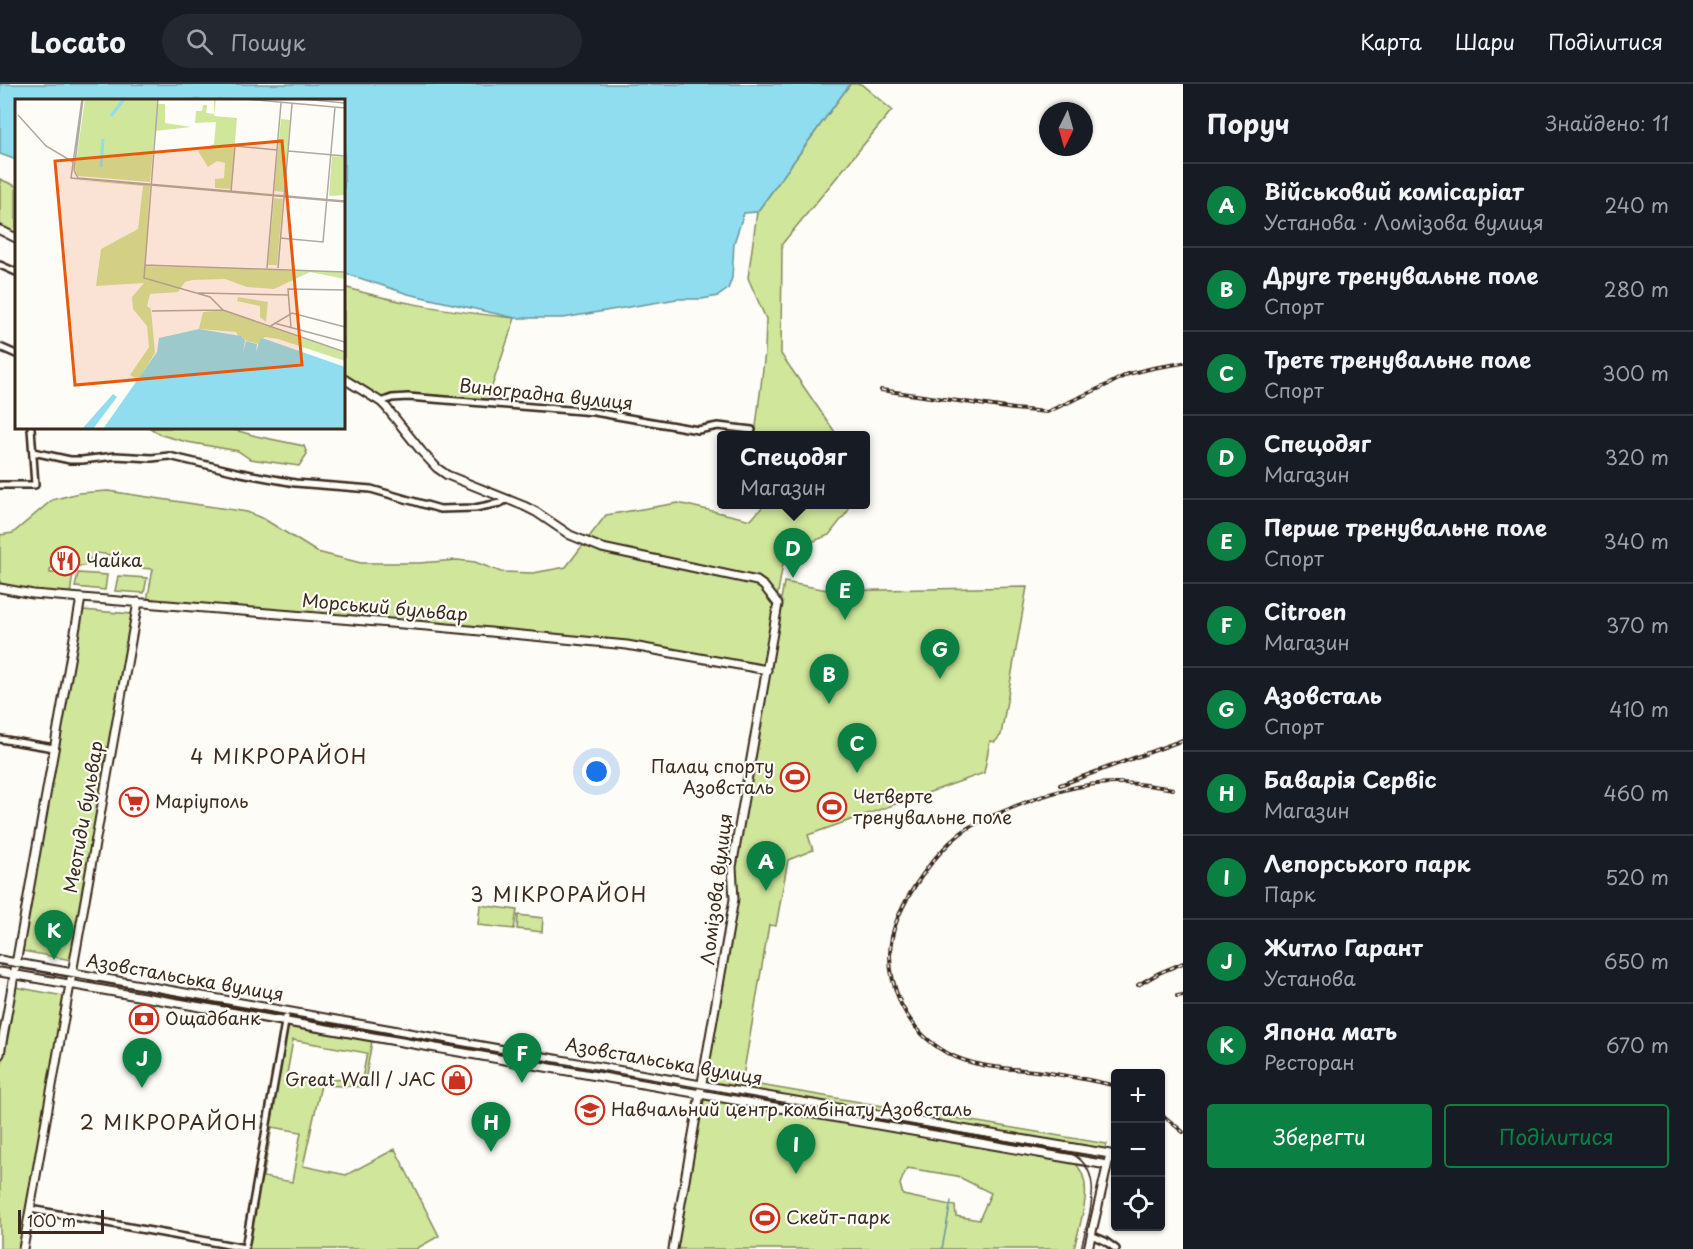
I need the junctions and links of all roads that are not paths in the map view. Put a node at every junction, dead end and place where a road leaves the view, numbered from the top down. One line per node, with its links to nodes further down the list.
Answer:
1 (0, 230): 2 (street)
2 (15, 237)
3 (0, 265): 4 (street)
4 (15, 272)
5 (0, 347): 6 (street)
6 (15, 354)
7 (345, 380): 8 (street)
8 (381, 402): 10 (street, Виноградна вулиця); 13 (street)
9 (31, 429): 11 (street)
10 (752, 430)
11 (33, 452): 12 (street); 13 (street)
12 (0, 484)
13 (508, 499): 17 (street, Ломізова вулиця)
14 (0, 588): 15 (street, Морський бульвар)
15 (81, 598): 16 (street, Морський бульвар); 19 (street)
16 (138, 602): 17 (street, Морський бульвар); 23 (street, Меотиди бульвар)
17 (767, 670): 29 (street, Ломізова вулиця)
18 (0, 739): 19 (street)
19 (54, 748): 21 (street)
20 (0, 960): 21 (street, Азовстальська вулиця)
21 (16, 963): 23 (street, Азовстальська вулиця); 24 (street)
22 (0, 972): 24 (street, Азовстальська вулиця)
23 (72, 973): 25 (street, Меотиди бульвар); 26 (street, Азовстальська вулиця)
24 (14, 975): 25 (street, Азовстальська вулиця); 28 (street)
25 (70, 984): 27 (street, Азовстальська вулиця); 32 (street, Меотиди бульвар)
26 (287, 1011): 27 (street); 29 (street, Азовстальська вулиця)
27 (285, 1022): 30 (street, Азовстальська вулиця); 34 (street)
28 (0, 1054)
29 (702, 1085): 30 (street, Ломізова вулиця); 31 (street, Азовстальська вулиця)
30 (700, 1095): 31 (street, Азовстальська вулиця); 36 (street, Ломізова вулиця)
31 (1107, 1165): 33 (street)
32 (30, 1209): 34 (street); 35 (street, Меотиди бульвар)
33 (1091, 1235): 37 (street); 38 (street)
34 (245, 1248)
35 (23, 1249)
36 (673, 1249)
37 (1088, 1249)
38 (1116, 1249)

